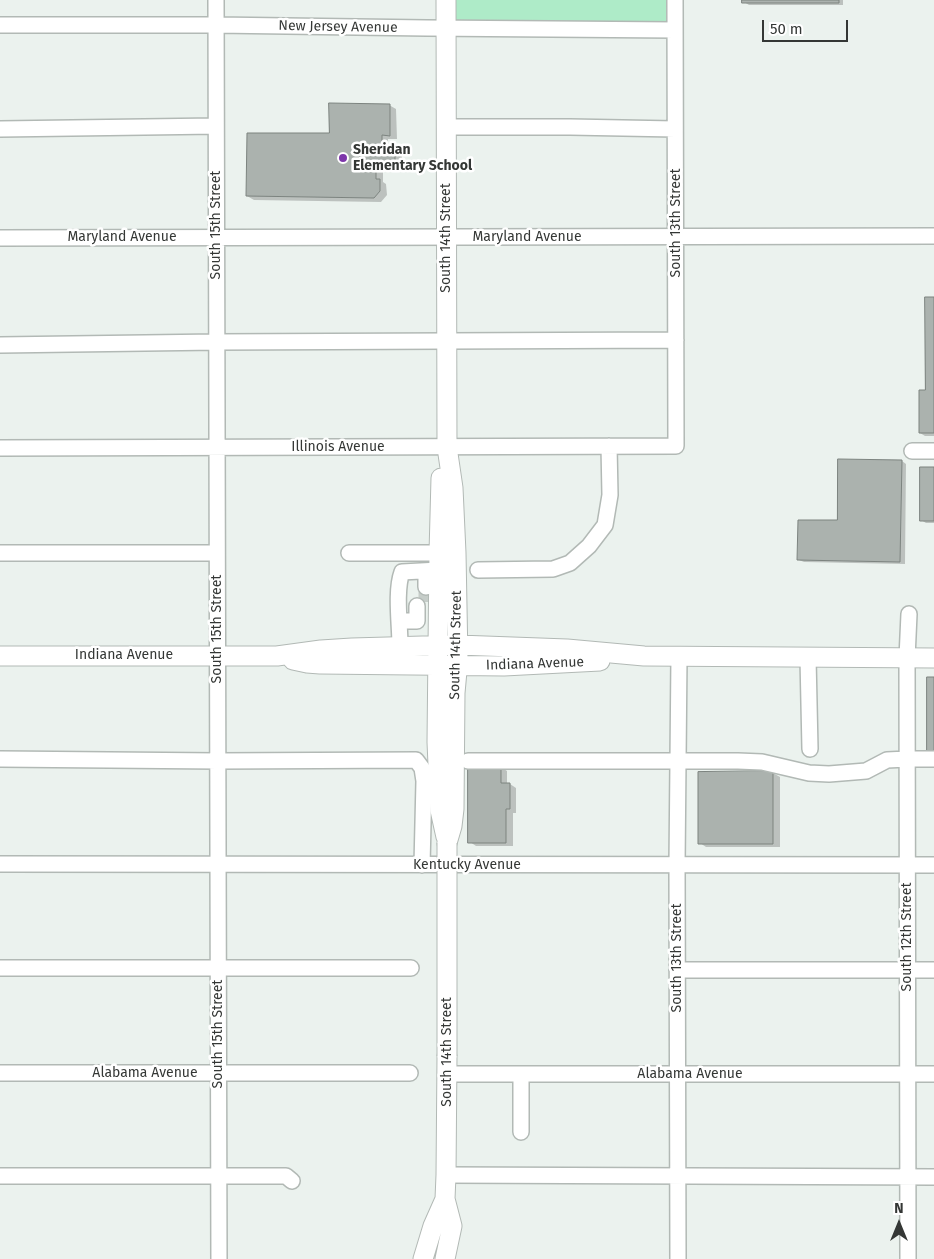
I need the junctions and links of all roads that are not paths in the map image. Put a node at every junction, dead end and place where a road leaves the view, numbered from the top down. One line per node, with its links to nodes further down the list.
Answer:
1 (216, 0): 5 (street, South 15th Street)
2 (446, 0): 6 (main road, South 14th Street)
3 (676, 0): 7 (street, South 13th Street)
4 (0, 25): 5 (street, New Jersey Avenue)
5 (216, 25): 6 (street, New Jersey Avenue); 8 (street, South 15th Street)
6 (446, 29): 7 (street, New Jersey Avenue); 9 (main road, South 14th Street)
7 (675, 30): 11 (street, South 13th Street)
8 (216, 126): 10 (street); 14 (street, South 15th Street)
9 (446, 127): 11 (street); 15 (main road, South 14th Street)
10 (0, 129)
11 (676, 129): 12 (street, South 13th Street)
12 (676, 236): 13 (street, Maryland Avenue); 15 (street, Maryland Avenue); 17 (street, South 13th Street)
13 (934, 236)
14 (216, 237): 15 (street, Maryland Avenue); 16 (street, Maryland Avenue); 18 (street, South 15th Street)
15 (446, 237): 19 (main road, South 14th Street)
16 (0, 238)
17 (676, 340): 19 (street); 22 (street, South 13th Street)
18 (217, 342): 19 (street); 20 (street); 23 (street, South 15th Street)
19 (446, 342): 24 (main road, South 14th Street)
20 (0, 345)
21 (609, 446): 22 (street, Illinois Avenue); 24 (street, Illinois Avenue); 32 (street)
22 (676, 446)
23 (217, 447): 24 (street, Illinois Avenue); 25 (street, Illinois Avenue); 29 (street, South 15th Street)
24 (447, 447): 31 (main road, South 14th Street); 37 (main road, South 14th Street)
25 (0, 448)
26 (912, 451): 27 (street)
27 (934, 451)
28 (0, 553): 29 (street)
29 (217, 553): 40 (street, South 15th Street)
30 (350, 554): 31 (street)
31 (430, 566): 33 (street); 36 (street); 39 (main road, South 14th Street)
32 (478, 570)
33 (421, 587)
34 (420, 611): 36 (street)
35 (909, 614): 46 (street, South 12th Street)
36 (399, 621): 38 (street)
37 (458, 645): 39 (main road, Indiana Avenue); 43 (main road, Indiana Avenue); 49 (main road, South 14th Street)
38 (400, 646): 39 (main road, Indiana Avenue); 42 (main road, Indiana Avenue)
39 (438, 646): 48 (main road, South 14th Street)
40 (217, 655): 41 (main road, Indiana Avenue); 42 (main road, Indiana Avenue); 56 (street, South 15th Street)
41 (0, 656)
42 (278, 656): 48 (main road, Indiana Avenue)
43 (644, 656): 44 (main road, Indiana Avenue); 49 (main road, Indiana Avenue)
44 (679, 657): 45 (main road, Indiana Avenue); 55 (street, South 13th Street)
45 (808, 658): 46 (main road, Indiana Avenue); 51 (street)
46 (907, 658): 47 (main road, Indiana Avenue); 53 (street, South 12th Street)
47 (934, 658)
48 (438, 665): 49 (main road, Indiana Avenue); 50 (main road, South 14th Street)
49 (457, 666): 50 (main road, South 14th Street)
50 (447, 693): 70 (main road, South 14th Street, bridge)
51 (810, 749)
52 (0, 759): 56 (street)
53 (907, 759): 54 (street); 55 (street); 62 (street, South 12th Street)
54 (934, 759)
55 (678, 760): 57 (street); 61 (street, South 13th Street)
56 (218, 761): 59 (street, South 15th Street); 60 (street)
57 (468, 761)
58 (0, 864): 59 (street, Kentucky Avenue)
59 (218, 864): 60 (street, Kentucky Avenue); 65 (street, South 15th Street)
60 (422, 865): 61 (street, Kentucky Avenue)
61 (677, 865): 62 (street, Kentucky Avenue); 67 (street, South 13th Street)
62 (907, 865): 63 (street, Kentucky Avenue); 68 (street, South 12th Street)
63 (934, 865)
64 (0, 968): 65 (street)
65 (218, 968): 66 (street); 72 (street, South 15th Street)
66 (411, 968)
67 (677, 970): 68 (street); 75 (street, South 13th Street)
68 (908, 970): 69 (street); 76 (street, South 12th Street)
69 (934, 970)
70 (447, 1065): 74 (street, Alabama Avenue); 79 (main road, South 14th Street)
71 (0, 1073): 72 (street, Alabama Avenue)
72 (218, 1073): 73 (street, Alabama Avenue); 81 (street, South 15th Street)
73 (410, 1073)
74 (521, 1074): 75 (street, Alabama Avenue); 78 (street)
75 (678, 1074): 76 (street, Alabama Avenue); 82 (street, South 13th Street)
76 (908, 1074): 77 (street, Alabama Avenue); 83 (street, South 12th Street)
77 (934, 1074)
78 (520, 1132)
79 (446, 1175): 82 (street); 86 (main road, South 14th Street)
80 (0, 1176): 81 (street)
81 (218, 1176): 85 (street); 87 (street, South 15th Street)
82 (677, 1176): 83 (street); 90 (street, South 13th Street)
83 (907, 1177): 84 (street); 91 (street, South 12th Street)
84 (934, 1178)
85 (292, 1181)
86 (445, 1199): 88 (main road); 89 (main road, South 14th Street)
87 (219, 1259)
88 (423, 1259)
89 (445, 1259)
90 (678, 1259)
91 (908, 1259)

